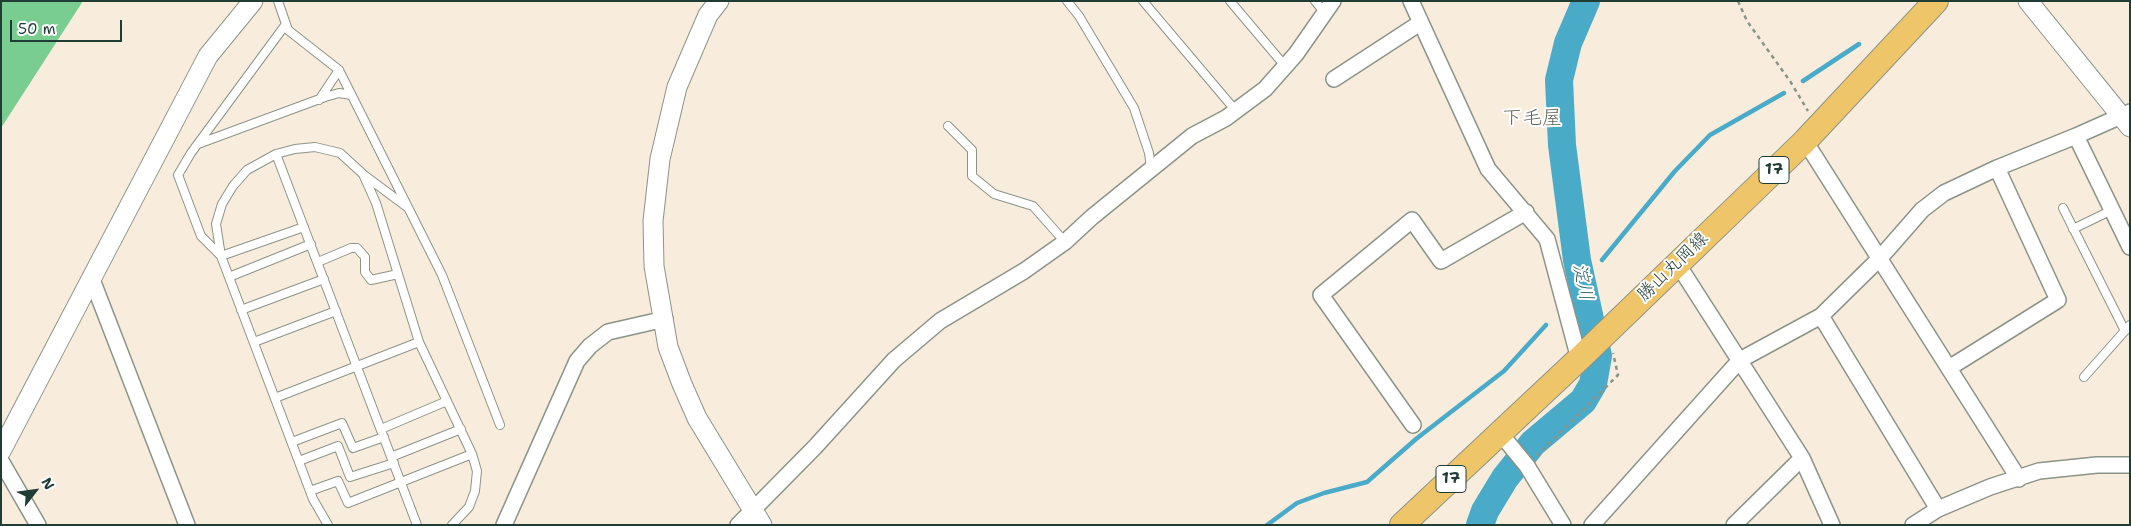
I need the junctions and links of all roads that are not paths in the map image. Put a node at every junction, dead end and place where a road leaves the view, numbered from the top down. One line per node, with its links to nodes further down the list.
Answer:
1 (253, 1): 42 (street)
2 (278, 1): 12 (lane)
3 (719, 1): 48 (street)
4 (1067, 1): 26 (lane)
5 (1143, 1): 18 (lane)
6 (1230, 1): 13 (lane)
7 (1936, 1): 21 (main road, 勝山丸岡線 / 17)
8 (2028, 1): 19 (street)
9 (1416, 4): 11 (street)
10 (1324, 5): 13 (street)
11 (1420, 23): 15 (street); 31 (street)
12 (286, 24): 14 (lane); 23 (lane)
13 (1284, 66): 18 (street)
14 (339, 70): 16 (lane); 17 (lane)
15 (1334, 79)
16 (351, 95): 17 (lane); 28 (lane)
17 (319, 100): 23 (lane)
18 (1236, 110): 26 (street)
19 (2127, 118): 22 (street)
20 (948, 126): 34 (lane)
21 (1811, 134): 38 (street); 40 (main road, 勝山丸岡線 / 17)
22 (2076, 136): 25 (street); 30 (street)
23 (198, 144): 37 (lane)
24 (276, 154): 27 (lane); 32 (lane); 37 (lane)
25 (1997, 168): 38 (street); 55 (street)
26 (1151, 171): 34 (street)
27 (363, 174): 28 (lane); 41 (lane)
28 (409, 208): 59 (lane)
29 (2063, 208): 33 (lane)
30 (2112, 210): 33 (lane); 36 (street)
31 (1526, 212): 52 (street); 60 (street)
32 (304, 227): 35 (lane); 37 (lane)
33 (2073, 229): 49 (lane)
34 (1065, 242): 77 (street)
35 (310, 244): 39 (lane); 43 (lane)
36 (2130, 247)
37 (221, 256): 43 (lane)
38 (1880, 258): 47 (street); 55 (street)
39 (318, 262): 41 (lane); 44 (lane)
40 (1677, 263): 52 (main road, 勝山丸岡線 / 17); 53 (street)
41 (398, 274): 51 (lane)
42 (91, 277): 66 (street); 79 (street)
43 (229, 277): 45 (lane)
44 (324, 279): 45 (lane); 46 (lane)
45 (241, 310): 50 (lane)
46 (336, 311): 50 (lane); 54 (lane)
47 (1821, 316): 53 (street); 76 (street)
48 (665, 319): 77 (street); 83 (street)
49 (2127, 328): 56 (lane)
50 (254, 342): 57 (lane)
51 (419, 342): 54 (lane); 58 (lane)
52 (1582, 356): 64 (main road, 勝山丸岡線 / 17)
53 (1740, 360): 68 (street); 87 (street)
54 (357, 365): 57 (lane); 61 (lane)
55 (1949, 368): 73 (street)
56 (2084, 378)
57 (275, 398): 65 (lane)
58 (448, 401): 61 (lane); 62 (lane)
59 (500, 424)
60 (1412, 425)
61 (381, 429): 63 (lane)
62 (461, 429): 67 (lane); 69 (lane)
63 (384, 437): 65 (lane); 69 (lane)
64 (1504, 438): 85 (main road, 勝山丸岡線 / 17); 86 (street)
65 (292, 442): 71 (lane)
66 (1, 451)
67 (472, 454): 74 (lane); 82 (lane)
68 (1802, 458): 88 (street); 89 (street)
69 (392, 460): 71 (lane); 74 (lane)
70 (1, 462): 78 (street)
71 (299, 462): 75 (lane)
72 (2130, 465): 73 (street)
73 (2018, 479): 76 (street)
74 (400, 481): 75 (lane); 81 (lane)
75 (310, 491): 80 (lane)
76 (1938, 509): 90 (street)
77 (757, 517): 84 (street)
78 (38, 525)
79 (187, 525)
80 (328, 525)
81 (417, 525)
82 (452, 525)
83 (504, 525)
84 (738, 525)
85 (1402, 525)
86 (1564, 525)
87 (1592, 525)
88 (1734, 525)
89 (1832, 525)
90 (1913, 525)

